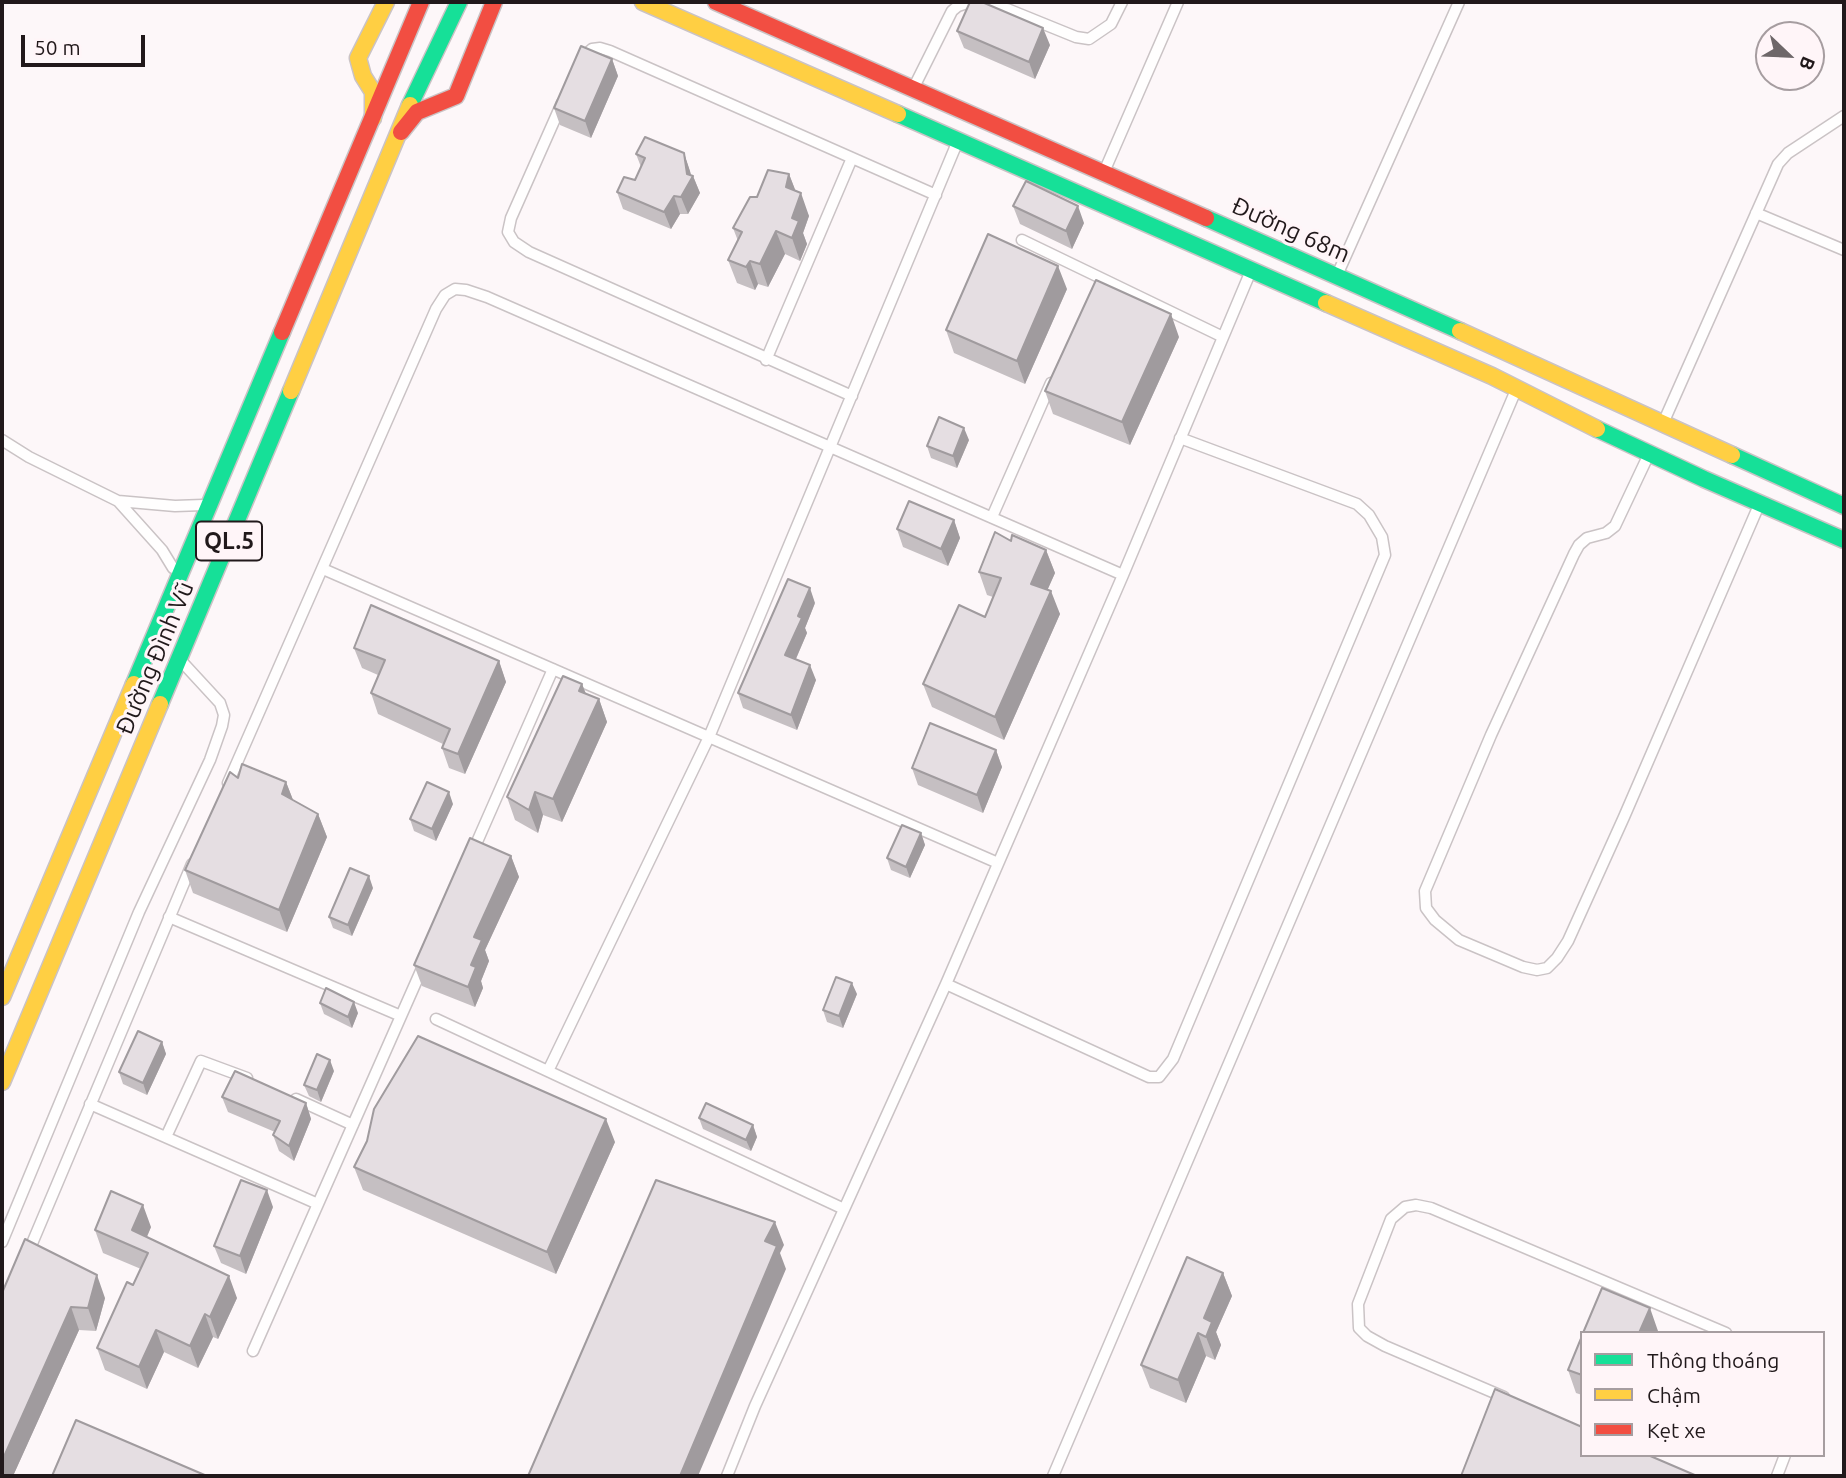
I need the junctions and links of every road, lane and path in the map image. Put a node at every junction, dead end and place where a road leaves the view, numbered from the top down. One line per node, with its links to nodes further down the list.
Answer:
1 (386, 2): 15 (main road)
2 (421, 2): 15 (main road, Đường Đình Vũ / QL.5)
3 (460, 2): 16 (main road, Đường Đình Vũ / QL.5)
4 (494, 2): 16 (main road, Đường Đình Vũ)
5 (643, 2): 17 (main road)
6 (716, 2): 10 (main road, Đường 68m)
7 (1122, 2): 12 (lane)
8 (1178, 2): 19 (lane)
9 (1459, 2): 25 (lane)
10 (739, 7): 12 (main road, Đường 68m)
11 (577, 69): 18 (lane)
12 (913, 89): 19 (main road, Đường 68m)
13 (566, 94): 29 (lane)
14 (1844, 116): 21 (lane)
15 (373, 118): 40 (main road, Đường Đình Vũ / QL.5)
16 (399, 134): 47 (main road, Đường Đình Vũ / QL.5)
17 (958, 140): 20 (lane); 24 (main road)
18 (852, 158): 20 (lane); 29 (lane)
19 (1104, 173): 25 (main road, Đường 68m)
20 (936, 195): 32 (lane)
21 (1756, 212): 23 (lane); 33 (lane)
22 (1022, 240): 26 (lane)
23 (1844, 250)
24 (1252, 269): 28 (lane); 31 (main road)
25 (1337, 275): 33 (main road, Đường 68m)
26 (1097, 277): 27 (lane); 28 (lane)
27 (1091, 290)
28 (1223, 337): 34 (lane)
29 (766, 360): 32 (lane)
30 (1053, 378): 42 (lane)
31 (1516, 390): 37 (main road); 76 (lane)
32 (852, 396): 36 (lane)
33 (1663, 423): 41 (main road, Đường 68m)
34 (1180, 438): 45 (lane); 56 (lane)
35 (2, 440): 38 (lane)
36 (830, 447): 42 (lane); 44 (lane); 49 (lane)
37 (1649, 454): 39 (main road); 39 (lane)
38 (118, 501): 40 (lane); 46 (lane)
39 (1760, 504): 43 (main road)
40 (211, 505): 46 (main road, Đường Đình Vũ / QL.5)
41 (1844, 506)
42 (992, 517): 45 (lane)
43 (1844, 540)
44 (323, 569): 48 (lane); 50 (lane)
45 (1124, 575): 52 (lane)
46 (178, 578): 47 (main road, Đường Đình Vũ / QL.5)
47 (164, 653): 57 (main road, Đường Đình Vũ / QL.5); 61 (main road, Đường Đình Vũ / QL.5); 69 (lane)
48 (553, 669): 49 (lane); 53 (lane)
49 (709, 737): 52 (lane); 60 (lane)
50 (224, 793)
51 (196, 855): 54 (lane)
52 (998, 863): 56 (lane)
53 (466, 867)
54 (169, 917): 58 (lane); 64 (lane)
55 (428, 954): 58 (lane)
56 (946, 984): 68 (lane)
57 (2, 997)
58 (401, 1016): 65 (lane)
59 (436, 1019): 60 (lane)
60 (548, 1071): 68 (lane)
61 (2, 1082)
62 (261, 1083): 66 (lane)
63 (284, 1093): 65 (lane)
64 (90, 1104): 66 (lane); 70 (lane)
65 (353, 1125): 67 (lane)
66 (166, 1137): 67 (lane)
67 (318, 1204): 72 (lane)
68 (844, 1209): 75 (lane)
69 (2, 1242)
70 (23, 1268)
71 (1722, 1331): 73 (lane)
72 (253, 1351)
73 (1520, 1404)
74 (1784, 1457): 77 (lane)
75 (727, 1476)
76 (1053, 1476)
77 (1777, 1476)

